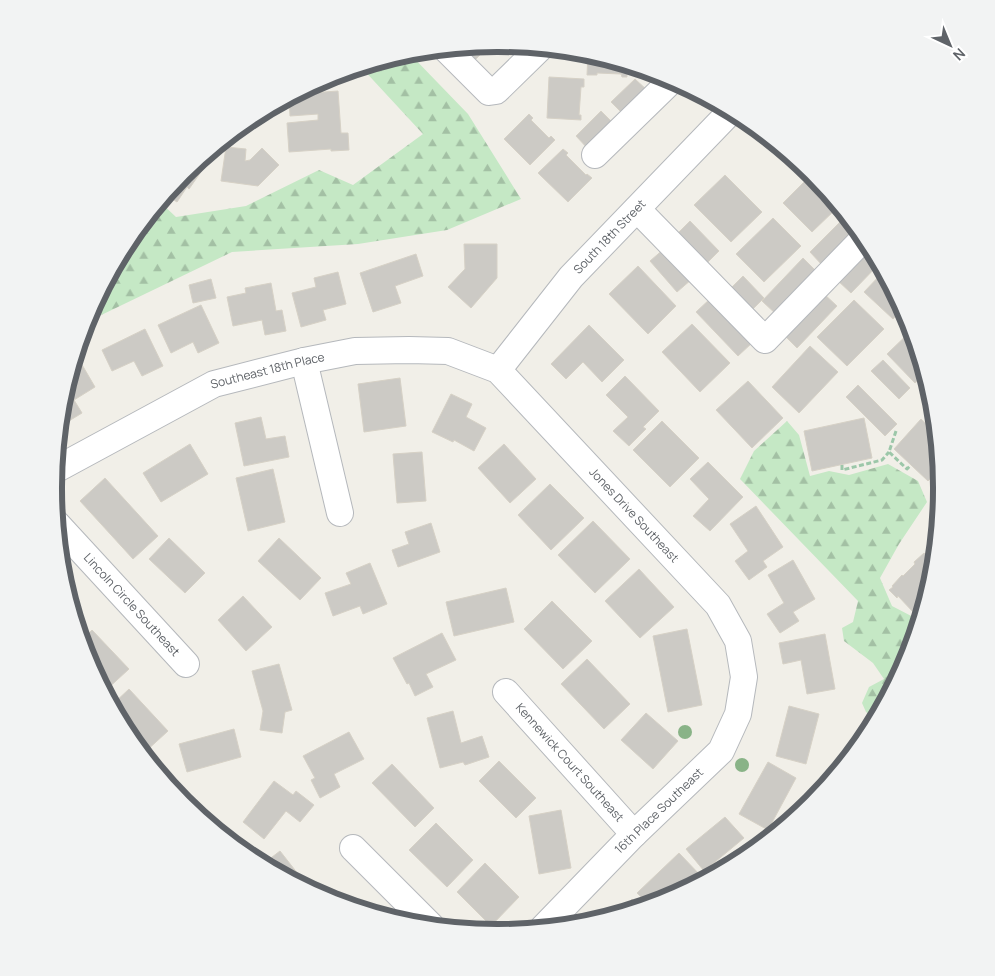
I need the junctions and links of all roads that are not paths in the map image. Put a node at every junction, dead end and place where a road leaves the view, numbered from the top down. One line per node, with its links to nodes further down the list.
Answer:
1 (534, 54): 2 (street)
2 (452, 55)
3 (665, 87): 5 (street)
4 (725, 117): 6 (street, South 18th Street)
5 (594, 155)
6 (637, 209): 7 (street); 9 (street, South 18th Street)
7 (858, 244)
8 (304, 361): 9 (street, Southeast 18th Place); 10 (street, Southeast 18th Place); 11 (street)
9 (498, 370): 14 (street, Jones Drive Southeast)
10 (63, 466)
11 (340, 513)
12 (65, 532): 13 (street, Lincoln Circle Southeast)
13 (186, 664)
14 (744, 677): 16 (street, 16th Place Southeast)
15 (506, 692): 16 (street, Kennewick Court Southeast)
16 (634, 834): 19 (street, 16th Place Southeast)
17 (353, 848): 18 (street)
18 (423, 917)
19 (550, 920)

